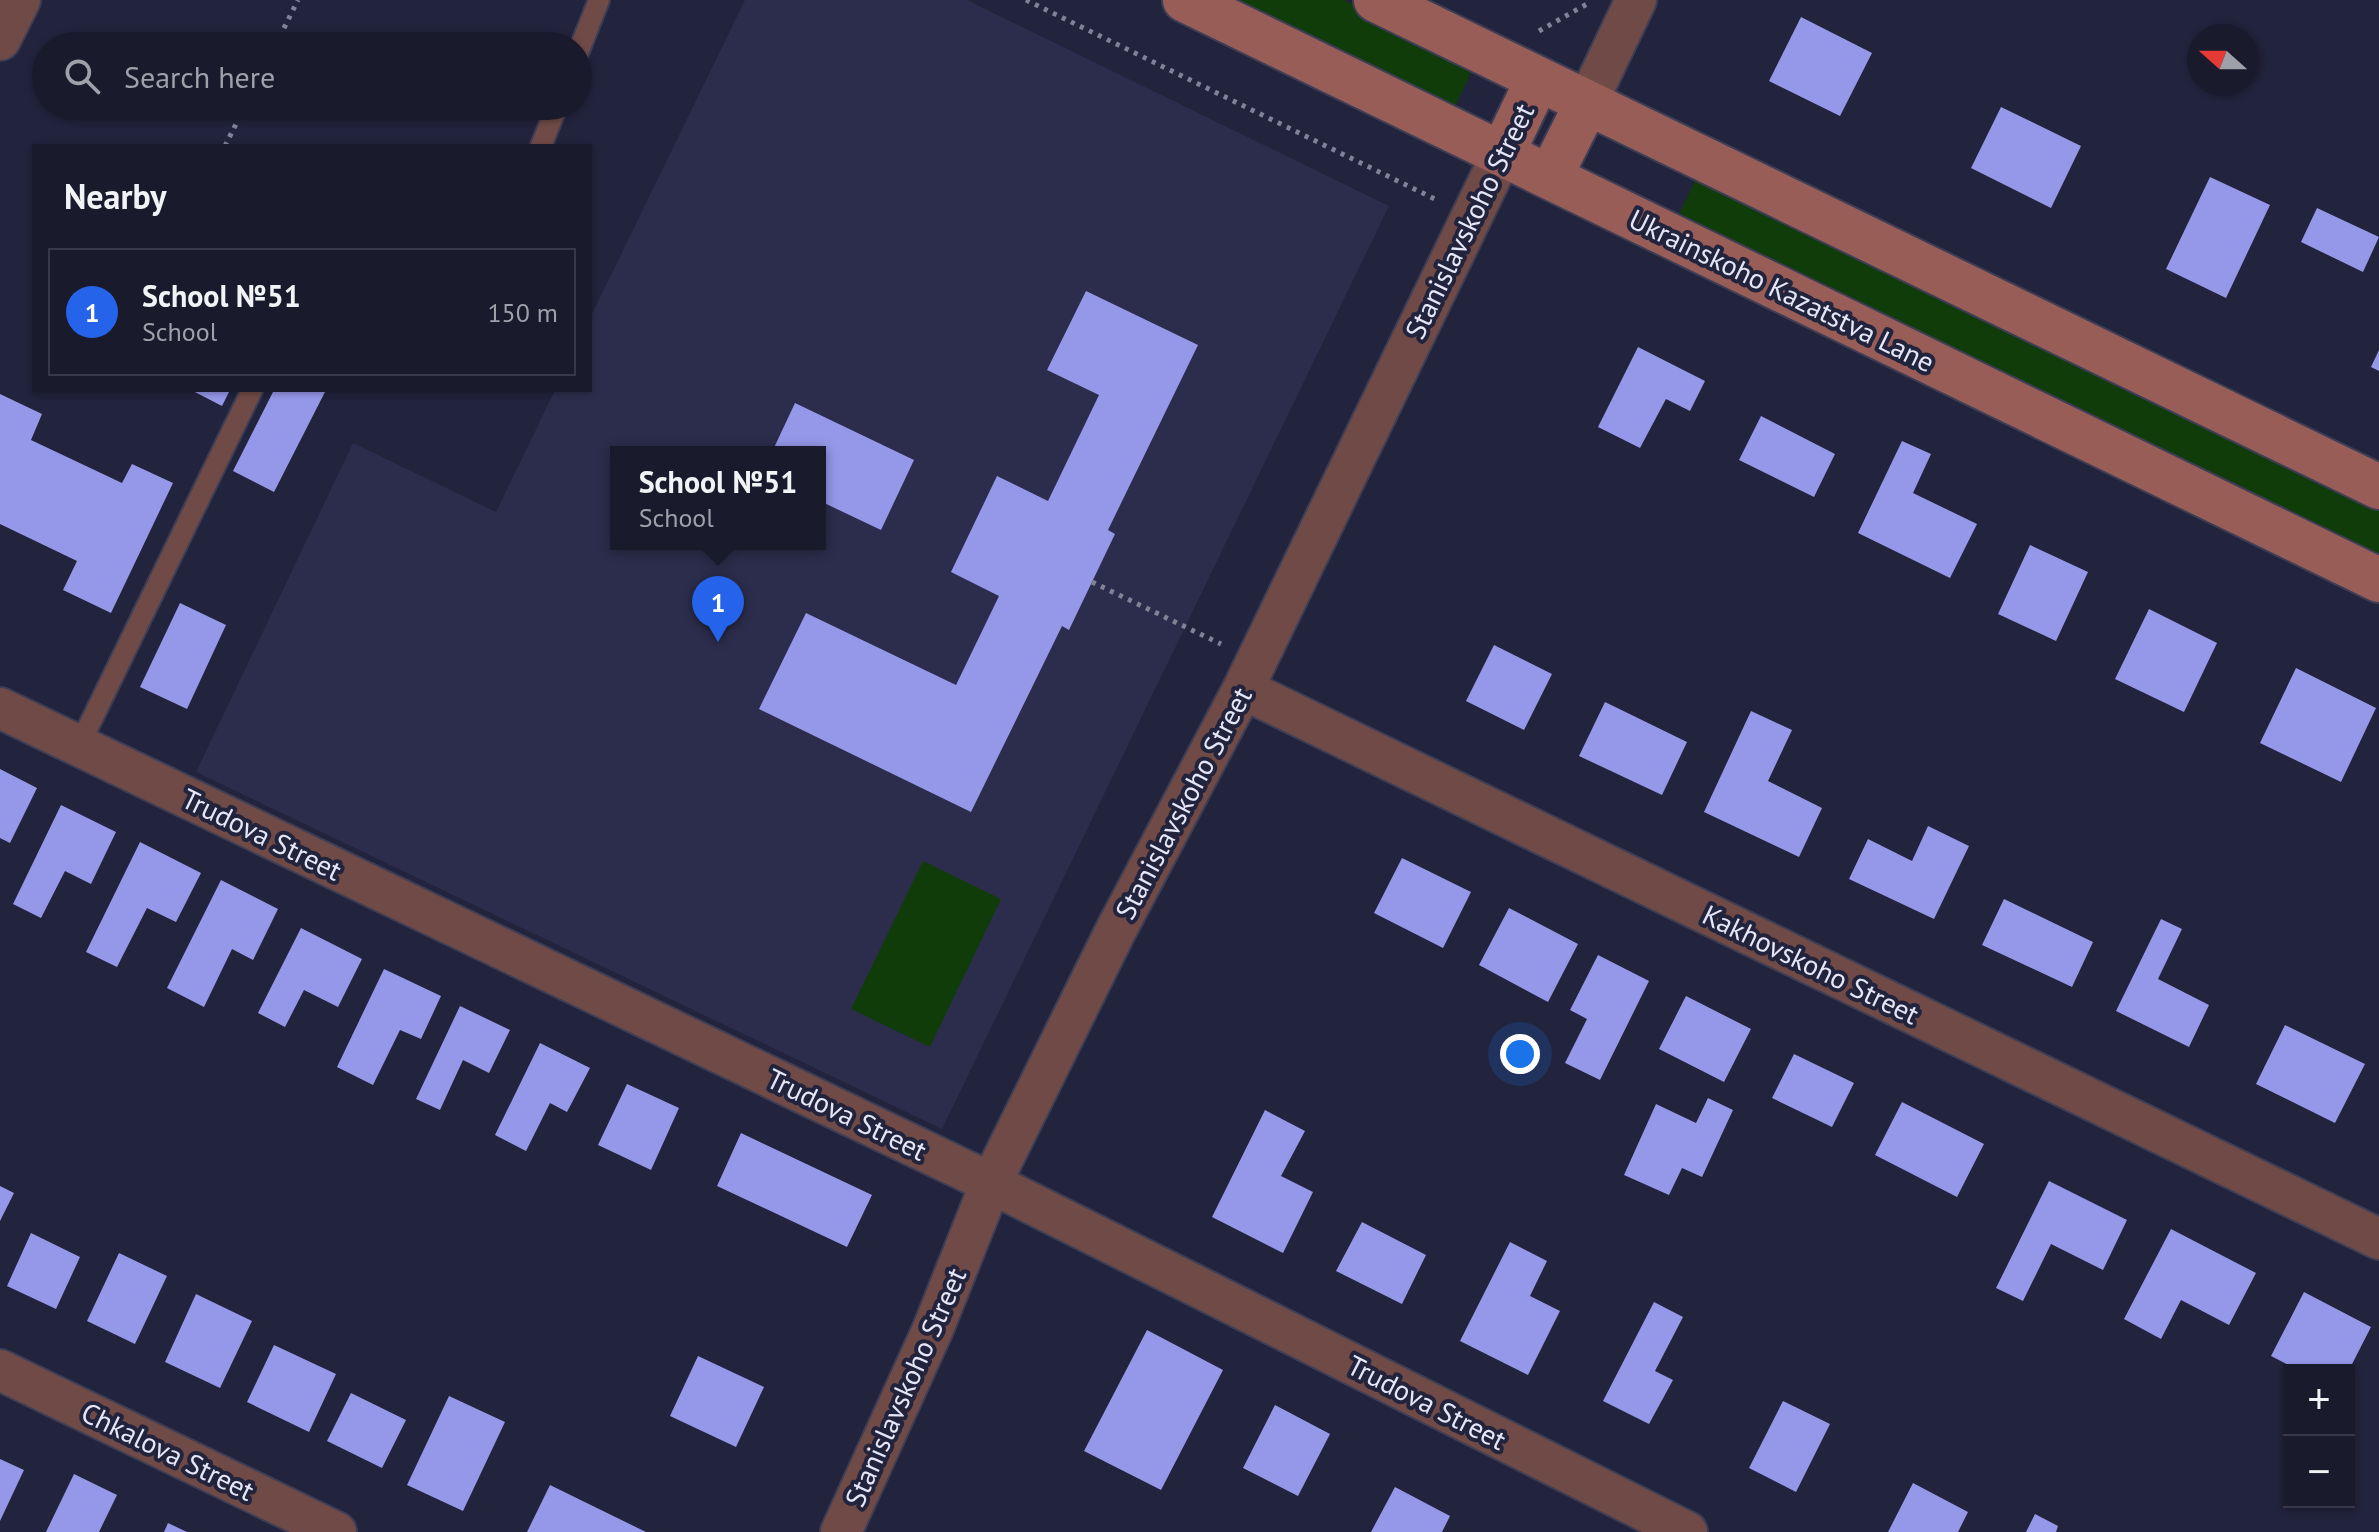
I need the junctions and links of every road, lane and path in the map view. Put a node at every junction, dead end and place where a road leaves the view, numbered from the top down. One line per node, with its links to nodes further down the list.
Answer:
1 (20, 0): 12 (street)
2 (298, 0): 10 (path)
3 (599, 0): 11 (lane)
4 (1026, 0): 21 (path)
5 (1185, 0): 19 (street, Ukrainskoho Kazatstva Lane)
6 (1376, 0): 13 (street)
7 (1594, 0): 9 (path)
8 (1636, 0): 14 (street, Stanislavskoho Street)
9 (1539, 31)
10 (282, 32)
11 (586, 32)
12 (0, 40)
13 (1538, 79): 14 (street); 19 (street, Stanislavskoho Street)
14 (1587, 103): 20 (street, Stanislavskoho Street); 23 (street)
15 (238, 120): 17 (path)
16 (551, 120): 18 (lane)
17 (226, 144)
18 (542, 144)
19 (1502, 154): 20 (street, Ukrainskoho Kazatstva Lane); 26 (street, Stanislavskoho Street)
20 (1550, 177): 24 (street, Ukrainskoho Kazatstva Lane)
21 (1410, 187)
22 (251, 392): 28 (lane)
23 (2379, 487)
24 (2379, 580)
25 (1092, 582): 26 (path)
26 (1249, 675): 29 (street, Stanislavskoho Street); 30 (street, Kakhovskoho Street)
27 (0, 708): 28 (street, Trudova Street)
28 (79, 746): 29 (street, Trudova Street)
29 (991, 1183): 33 (street, Stanislavskoho Street); 34 (street, Trudova Street)
30 (2379, 1239)
31 (0, 1370): 32 (street, Chkalova Street)
32 (336, 1532)
33 (841, 1532)
34 (1687, 1532)

